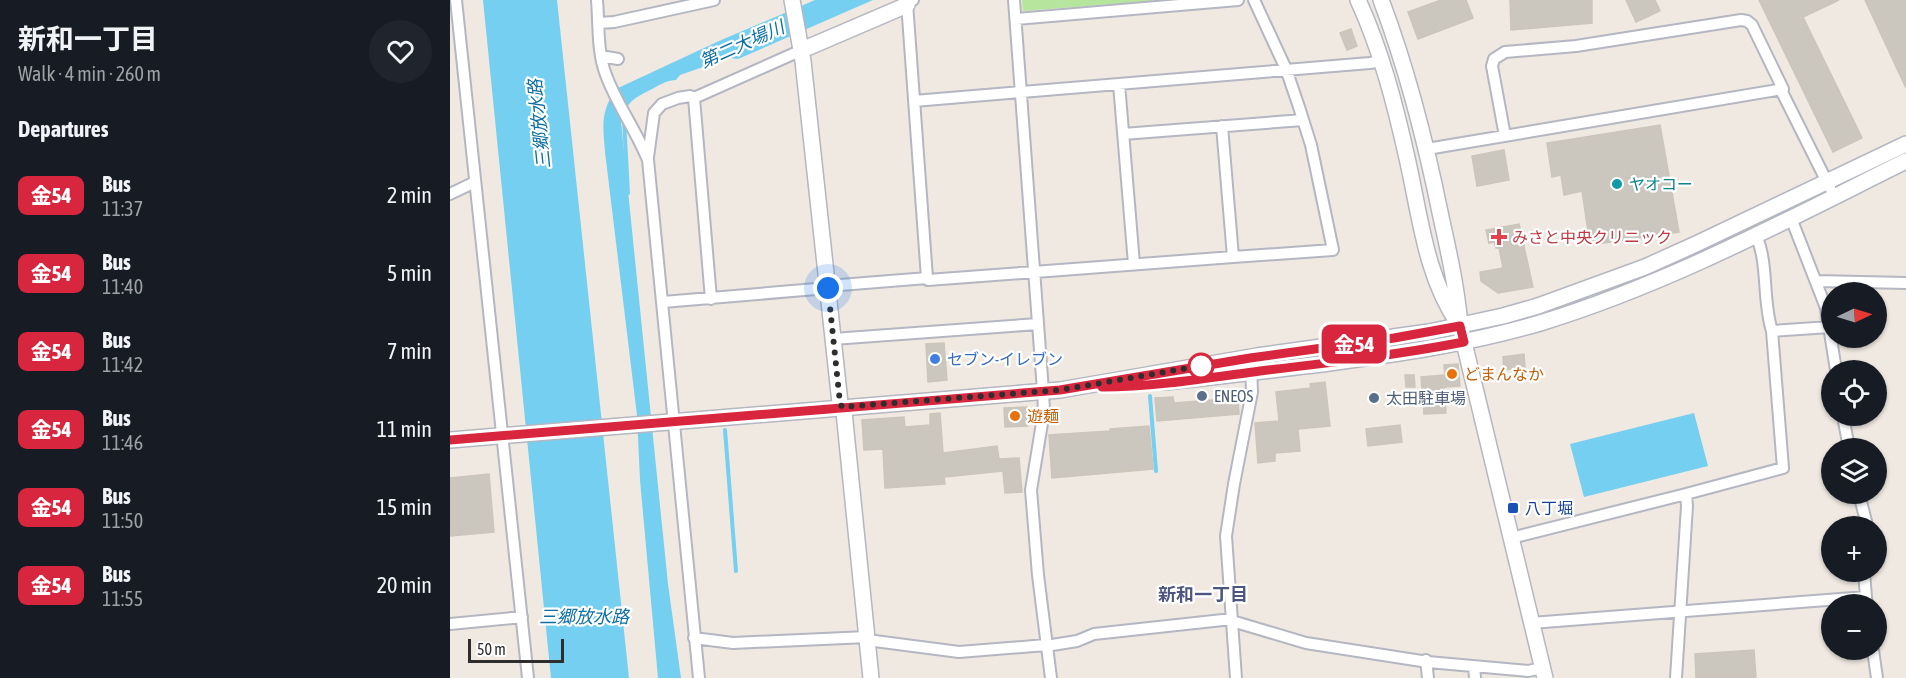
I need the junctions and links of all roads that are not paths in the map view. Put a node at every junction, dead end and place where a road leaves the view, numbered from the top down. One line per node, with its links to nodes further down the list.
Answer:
1 (456, 0): 32 (street)
2 (597, 0): 13 (street)
3 (714, 0): 11 (street)
4 (1014, 0): 12 (street)
5 (1238, 0): 12 (street)
6 (1254, 0): 18 (street)
7 (1358, 0): 17 (street)
8 (1380, 0): 29 (street)
9 (793, 2): 14 (street)
10 (910, 2): 14 (street); 23 (street)
11 (684, 3): 13 (street)
12 (1016, 19): 21 (street)
13 (599, 23): 15 (street)
14 (801, 47): 22 (street); 44 (street)
15 (601, 56): 16 (street); 30 (street)
16 (618, 59)
17 (1382, 61): 18 (street); 49 (street)
18 (1286, 69): 19 (street); 24 (street)
19 (1119, 84): 21 (street); 26 (street)
20 (1781, 90): 27 (street); 27 (street); 33 (street)
21 (1021, 93): 23 (street); 40 (street)
22 (694, 98): 30 (street); 46 (street)
23 (914, 101): 41 (street)
24 (1303, 120): 25 (street); 38 (street)
25 (1222, 126): 26 (street); 38 (street)
26 (1123, 134): 39 (street)
27 (1505, 136): 29 (street)
28 (1906, 144): 33 (street)
29 (1427, 149): 49 (street)
30 (648, 160): 47 (street)
31 (1906, 161): 35 (street)
32 (475, 182): 34 (street); 58 (street)
33 (1827, 182): 35 (street); 49 (street)
34 (450, 194)
35 (1834, 196): 36 (street)
36 (1791, 218): 37 (street); 42 (street)
37 (1756, 235): 51 (street); 53 (street)
38 (1233, 257): 39 (street)
39 (1134, 264): 40 (street)
40 (1035, 272): 41 (street); 48 (street)
41 (927, 278): 44 (street)
42 (1815, 281): 43 (street); 45 (street)
43 (1906, 284)
44 (828, 287): 46 (street); 52 (street)
45 (1821, 296)
46 (711, 299): 47 (street)
47 (663, 302): 57 (street)
48 (1038, 324): 52 (street); 55 (street)
49 (1460, 326): 53 (street); 54 (street)
50 (1821, 327): 51 (street)
51 (1772, 330): 60 (street)
52 (833, 339): 56 (street)
53 (1464, 342): 54 (street); 61 (street)
54 (1251, 365): 55 (street); 65 (street)
55 (1043, 391): 56 (street); 70 (street)
56 (842, 407): 57 (street); 69 (street)
57 (671, 422): 58 (street); 68 (street)
58 (502, 435): 59 (street); 64 (street)
59 (450, 440)
60 (1686, 494): 61 (street); 63 (street)
61 (1511, 538): 66 (street)
62 (1821, 604): 63 (street)
63 (1680, 612): 66 (street); 82 (street)
64 (522, 617): 67 (street); 75 (street)
65 (1232, 620): 70 (street); 71 (street); 79 (street)
66 (1531, 623): 74 (street)
67 (450, 624)
68 (694, 638): 69 (street); 76 (street)
69 (867, 639): 70 (street); 77 (street)
70 (1046, 645): 78 (street)
71 (1426, 660): 73 (street); 80 (street)
72 (1874, 660): 83 (street)
73 (1474, 666): 74 (street); 81 (street)
74 (1536, 674)
75 (528, 678)
76 (699, 678)
77 (871, 678)
78 (1051, 678)
79 (1236, 678)
80 (1428, 678)
81 (1475, 678)
82 (1676, 678)
83 (1877, 678)

